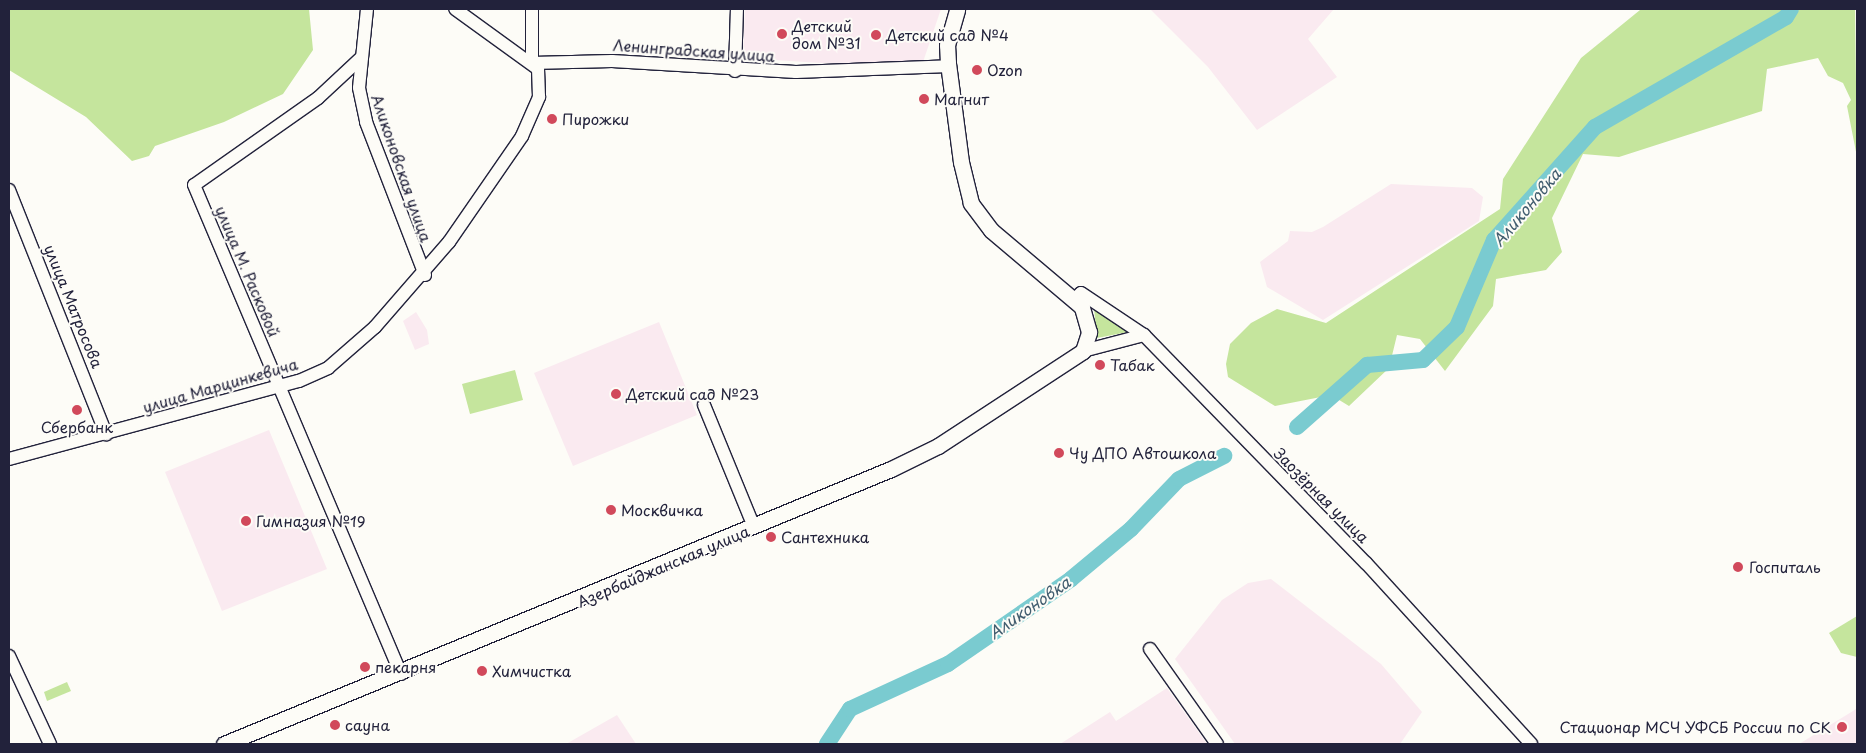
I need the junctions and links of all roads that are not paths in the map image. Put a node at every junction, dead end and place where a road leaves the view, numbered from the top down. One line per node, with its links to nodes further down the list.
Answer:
1 (367, 9): 6 (street, Аликоновская улица)
2 (456, 9): 7 (street)
3 (532, 9): 7 (street)
4 (737, 9): 9 (street)
5 (957, 9): 8 (main road)
6 (362, 57): 11 (street, Аликоновская улица); 15 (street, улица М. Расковой)
7 (532, 63): 9 (street, Ленинградская улица); 11 (street, улица Марцинкевича)
8 (949, 66): 9 (street, Ленинградская улица); 12 (main road)
9 (735, 71)
10 (9, 190): 17 (street, улица Матросова)
11 (425, 275): 15 (street, улица Марцинкевича)
12 (1075, 299): 13 (street, Заозёрная улица); 14 (main road)
13 (1144, 335): 14 (street); 26 (street, Заозёрная улица)
14 (1082, 351): 19 (main road, Азербайджанская улица)
15 (280, 388): 17 (street, улица Марцинкевича); 22 (street, улица М. Расковой)
16 (704, 405): 19 (street)
17 (106, 434): 18 (street, улица Марцинкевича)
18 (9, 459)
19 (754, 527): 22 (main road, Азербайджанская улица)
20 (1150, 649): 25 (street)
21 (9, 656): 23 (street)
22 (401, 674): 24 (main road, Азербайджанская улица)
23 (50, 744)
24 (224, 744)
25 (1217, 744)
26 (1531, 744)

